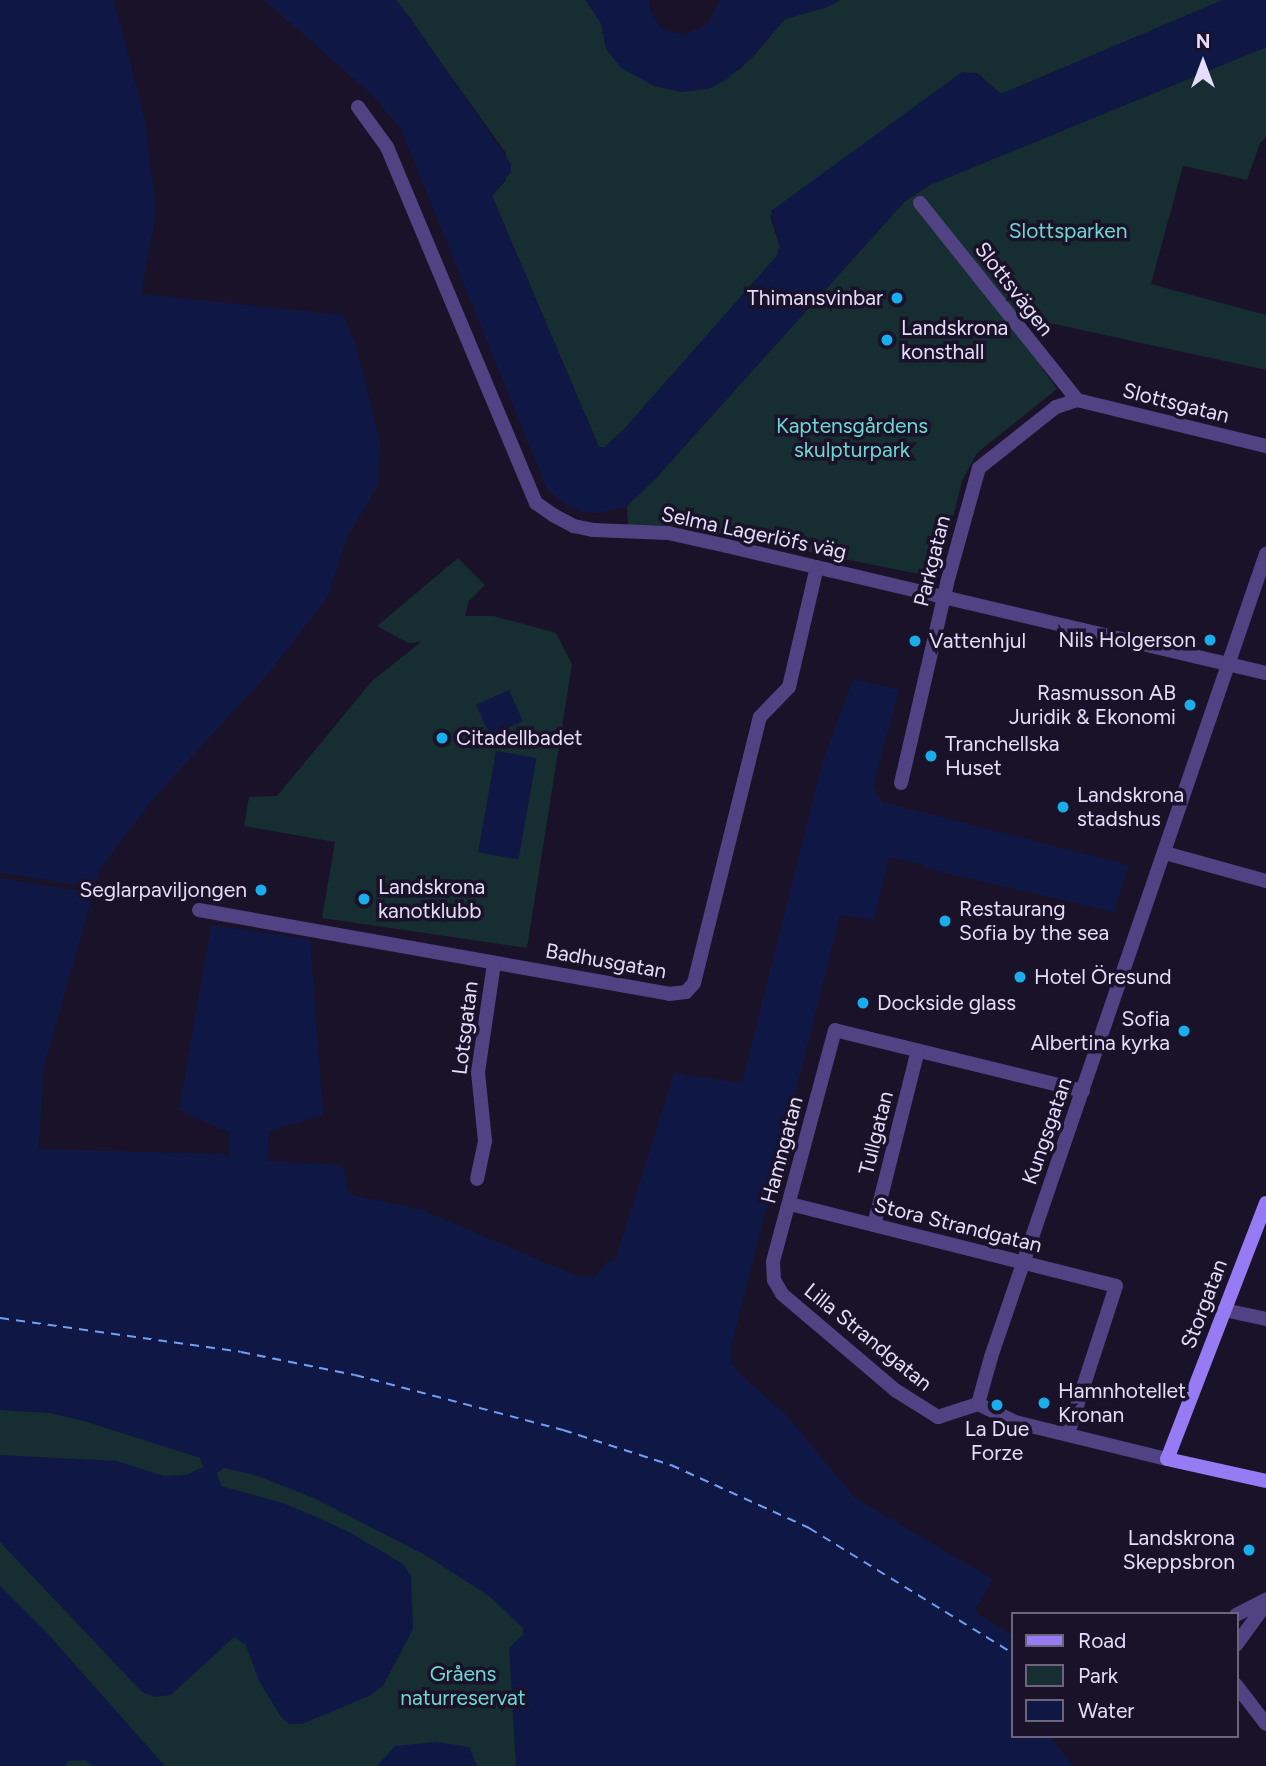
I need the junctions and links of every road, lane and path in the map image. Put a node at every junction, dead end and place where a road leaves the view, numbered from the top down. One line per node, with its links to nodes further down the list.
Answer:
1 (358, 107): 6 (street, Selma Lagerlöfs väg)
2 (920, 203): 3 (street, Slottsvägen)
3 (1077, 400): 4 (street, Slottsgatan); 7 (street, Parkgatan)
4 (1266, 446)
5 (1266, 554): 8 (street, Kungsgatan)
6 (817, 567): 7 (street, Selma Lagerlöfs väg); 14 (street, Badhusgatan)
7 (944, 597): 8 (street, Selma Lagerlöfs väg); 10 (street, Parkgatan)
8 (1228, 664): 9 (street, Selma Lagerlöfs väg); 11 (street, Kungsgatan)
9 (1266, 673)
10 (901, 783)
11 (1165, 853): 12 (street); 16 (street, Kungsgatan)
12 (1266, 881)
13 (199, 910): 14 (street, Badhusgatan)
14 (494, 964): 17 (street, Lotsgatan)
15 (918, 1051): 16 (street); 19 (street, Hamngatan); 20 (street, Tullgatan)
16 (1083, 1091): 21 (street, Kungsgatan)
17 (477, 1179)
18 (1266, 1203): 23 (street, Storgatan)
19 (790, 1204): 20 (street, Stora Strandgatan); 22 (street, Hamngatan)
20 (874, 1225): 21 (street, Stora Strandgatan)
21 (1025, 1263): 25 (street, Kungsgatan); 26 (street, Stora Strandgatan)
22 (774, 1280): 25 (street, Lilla Strandgatan)
23 (1224, 1310): 24 (street); 27 (street, Storgatan)
24 (1266, 1320)
25 (978, 1404): 26 (street)
26 (1068, 1434): 27 (street)
27 (1167, 1459): 28 (street)
28 (1266, 1481)
29 (1266, 1602): 30 (street); 31 (street)
30 (1238, 1614)
31 (1238, 1642)
32 (1238, 1688): 33 (street)
33 (1266, 1724)

